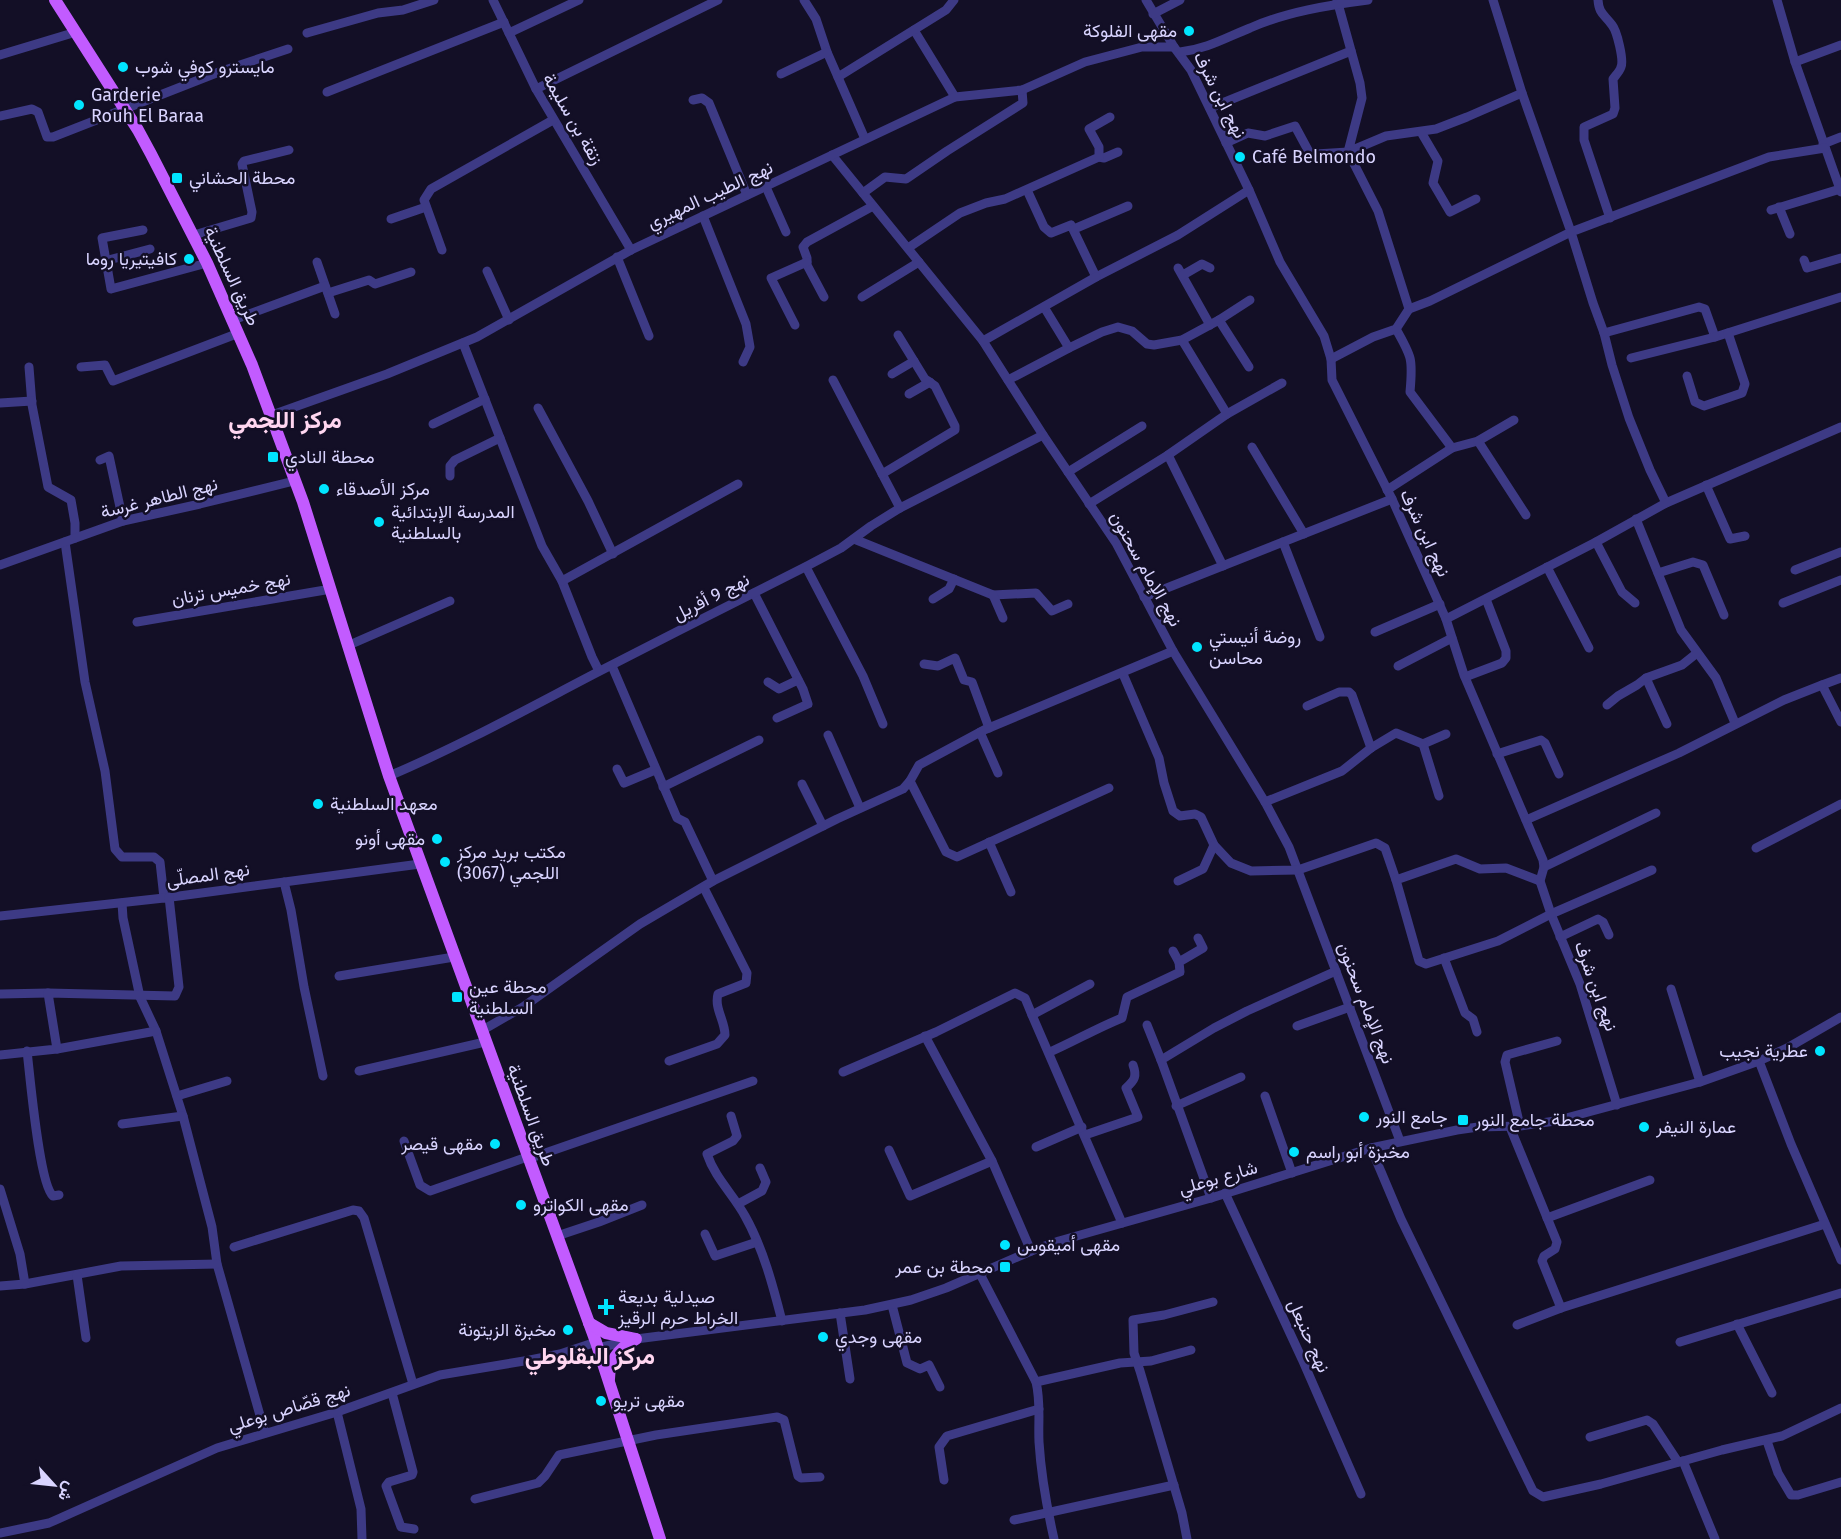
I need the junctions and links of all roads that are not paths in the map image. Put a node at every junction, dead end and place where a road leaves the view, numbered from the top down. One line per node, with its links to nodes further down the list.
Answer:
1 (55, 0): 18 (main road, طريق السلطنية)
2 (434, 0): 19 (street)
3 (493, 0): 16 (street, زنقة بن سليمة)
4 (579, 0): 20 (street)
5 (718, 0): 30 (street)
6 (804, 0): 25 (street)
7 (954, 0): 17 (street)
8 (1146, 0): 15 (street, نهج ابن شرف)
9 (1180, 0): 15 (street)
10 (1368, 0): 14 (street, نهج الطيب المهيري)
11 (1493, 0): 33 (street)
12 (1598, 0): 62 (street)
13 (1777, 0): 27 (street)
14 (1338, 2): 23 (street, نهج الطيب المهيري); 24 (street)
15 (1153, 14): 23 (street, نهج ابن شرف)
16 (504, 22): 20 (street, زنقة بن سليمة); 32 (street)
17 (914, 30): 29 (street); 34 (street)
18 (76, 32): 26 (street); 37 (main road, طريق السلطنية)
19 (307, 33)
20 (509, 33): 30 (street, زنقة بن سليمة)
21 (1841, 45): 27 (street)
22 (288, 49): 37 (street)
23 (1177, 49): 31 (street, نهج الطيب المهيري); 36 (street, نهج ابن شرف)
24 (1351, 51): 36 (street); 48 (street)
25 (827, 52): 28 (street); 29 (street)
26 (0, 55)
27 (1795, 62): 45 (street)
28 (781, 74)
29 (838, 77): 43 (street)
30 (536, 89): 40 (street, زنقة بن سليمة)
31 (1022, 90): 34 (street, نهج الطيب المهيري); 55 (street)
32 (327, 92)
33 (1522, 93): 41 (street); 67 (street)
34 (955, 97): 43 (street, نهج الطيب المهيري)
35 (693, 100): 56 (street)
36 (1210, 108): 44 (street, نهج ابن شرف)
37 (125, 110): 38 (street); 69 (main road, طريق السلطنية)
38 (0, 116)
39 (1110, 117): 50 (street)
40 (553, 120): 60 (street); 73 (street, زنقة بن سليمة)
41 (1421, 132): 48 (street); 57 (street)
42 (1841, 137): 45 (street)
43 (865, 139): 49 (street, نهج الطيب المهيري)
44 (1226, 143): 48 (street); 53 (street, نهج ابن شرف)
45 (1824, 146): 54 (street); 62 (street)
46 (289, 150): 69 (street)
47 (1118, 152): 50 (street)
48 (1348, 152): 92 (street)
49 (832, 155): 51 (street, نهج الطيب المهيري); 55 (street, نهج الإمام سحنون)
50 (1099, 156): 52 (street)
51 (766, 187): 56 (street, نهج الطيب المهيري); 66 (street)
52 (1027, 190): 64 (street); 70 (street)
53 (1249, 190): 85 (street); 111 (street, نهج ابن شرف)
54 (1840, 190): 68 (street)
55 (863, 193): 58 (street, نهج الإمام سحنون)
56 (747, 195): 61 (street, نهج الطيب المهيري)
57 (1476, 199)
58 (873, 206): 70 (street, نهج الإمام سحنون); 79 (street)
59 (1128, 206): 64 (street)
60 (426, 207): 63 (street); 72 (street)
61 (703, 216): 73 (street, نهج الطيب المهيري); 113 (street)
62 (1610, 218): 67 (street)
63 (391, 219)
64 (1074, 229): 85 (street)
65 (143, 230): 77 (street)
66 (786, 232)
67 (1571, 232): 92 (street); 101 (street)
68 (1790, 234)
69 (194, 235): 81 (main road, طريق السلطنية)
70 (908, 248): 80 (street, نهج الإمام سحنون)
71 (150, 249): 77 (street)
72 (442, 250)
73 (631, 250): 74 (street, نهج الطيب المهيري)
74 (617, 257): 95 (street, نهج الطيب المهيري); 104 (street)
75 (1841, 258): 76 (street)
76 (1804, 260)
77 (105, 261): 81 (street)
78 (317, 262): 86 (street)
79 (807, 262): 87 (street); 97 (street)
80 (919, 262): 88 (street); 107 (street, نهج الإمام سحنون)
81 (207, 263): 94 (main road, طريق السلطنية)
82 (1210, 268): 98 (street)
83 (487, 271): 95 (street)
84 (411, 272): 86 (street)
85 (1096, 277): 91 (street)
86 (326, 290): 93 (street); 94 (street)
87 (824, 297)
88 (862, 297)
89 (1841, 297): 102 (street)
90 (1250, 300): 96 (street)
91 (1044, 307): 107 (street); 109 (street)
92 (1409, 309): 99 (street)
93 (335, 314)
94 (233, 320): 100 (main road, طريق السلطنية)
95 (509, 320): 108 (street, نهج الطيب المهيري)
96 (1219, 320): 98 (street); 116 (street)
97 (795, 325)
98 (1210, 325): 106 (street)
99 (1396, 328): 111 (street); 138 (street)
100 (239, 333): 115 (street); 129 (main road, طريق السلطنية)
101 (1604, 333): 105 (street); 148 (street)
102 (1728, 333): 105 (street); 118 (street)
103 (898, 335): 112 (street)
104 (649, 336)
105 (1715, 337): 110 (street)
106 (1182, 340): 109 (street); 128 (street)
107 (983, 341): 120 (street, نهج الإمام سحنون)
108 (463, 343): 124 (street); 129 (street, نهج الطيب المهيري)
109 (1069, 348): 120 (street)
110 (1631, 358)
111 (1331, 359): 147 (street, نهج ابن شرف)
112 (914, 361): 117 (street); 121 (street)
113 (743, 362)
114 (29, 367): 125 (street)
115 (81, 367)
116 (1249, 367)
117 (892, 374)
118 (1687, 376)
119 (833, 380): 142 (street)
120 (1008, 380): 134 (street, نهج الإمام سحنون)
121 (930, 382): 123 (street); 142 (street)
122 (1282, 383): 128 (street)
123 (909, 394)
124 (485, 399): 131 (street); 135 (street)
125 (32, 401): 126 (street); 156 (street)
126 (0, 403)
127 (538, 408): 162 (street)
128 (1227, 414): 139 (street)
129 (272, 415): 144 (main road, طريق السلطنية)
130 (1514, 420): 136 (street)
131 (433, 424)
132 (1142, 426): 141 (street)
133 (1841, 427): 146 (street)
134 (1042, 435): 141 (street, نهج الإمام سحنون); 150 (street, نهج 9 أفريل)
135 (500, 438): 143 (street); 171 (street)
136 (1478, 441): 138 (street); 151 (street)
137 (1252, 447): 154 (street)
138 (1452, 448): 147 (street)
139 (1168, 455): 149 (street); 164 (street)
140 (100, 460): 153 (street)
141 (1068, 472): 149 (street, نهج الإمام سحنون)
142 (882, 474): 150 (street)
143 (450, 476)
144 (294, 481): 153 (street, نهج الطاهر غرسة); 172 (main road, طريق السلطنية)
145 (738, 484): 162 (street)
146 (1706, 485): 148 (street); 155 (street)
147 (1390, 495): 154 (street); 182 (street, نهج ابن شرف)
148 (1666, 503): 152 (street)
149 (1089, 504): 175 (street, نهج الإمام سحنون)
150 (900, 508): 157 (street, نهج 9 أفريل)
151 (1526, 515)
152 (1636, 519): 160 (street); 168 (street)
153 (123, 521): 156 (street, نهج الطاهر غرسة)
154 (1304, 534): 159 (street)
155 (1745, 536)
156 (75, 538): 158 (street, نهج الطاهر غرسة)
157 (854, 539): 165 (street, نهج 9 أفريل); 169 (street)
158 (65, 542): 163 (street, نهج الطاهر غرسة); 249 (street)
159 (1283, 542): 164 (street); 188 (street)
160 (1596, 542): 166 (street); 179 (street)
161 (1841, 552): 167 (street)
162 (614, 554): 171 (street)
163 (0, 565)
164 (1223, 566): 175 (street)
165 (806, 567): 173 (street, نهج 9 أفريل); 210 (street)
166 (1547, 567): 177 (street); 191 (street)
167 (1795, 570)
168 (1658, 573): 183 (street); 193 (street)
169 (954, 579): 174 (street); 176 (street)
170 (1841, 580): 180 (street)
171 (562, 581): 197 (street)
172 (331, 589): 186 (street, نهج خميس ترنان); 190 (main road, طريق السلطنية)
173 (754, 593): 195 (street, نهج 9 أفريل); 202 (street)
174 (993, 595): 181 (street); 184 (street)
175 (1144, 597): 192 (street, نهج الإمام سحنون)
176 (933, 599)
177 (1486, 599): 185 (street); 199 (street)
178 (450, 601): 190 (street)
179 (1635, 603)
180 (1783, 603)
181 (1068, 604)
182 (1440, 604): 185 (street, نهج ابن شرف); 187 (street)
183 (1724, 615)
184 (1003, 618)
185 (1446, 619): 189 (street, نهج ابن شرف)
186 (137, 622)
187 (1375, 632)
188 (1320, 637)
189 (1452, 638): 196 (street); 199 (street, نهج ابن شرف)
190 (348, 646): 223 (main road, طريق السلطنية)
191 (1588, 648)
192 (1173, 651): 198 (street); 229 (street, نهج الإمام سحنون)
193 (1697, 653): 200 (street); 209 (street)
194 (924, 664): 212 (street)
195 (612, 666): 197 (street, نهج 9 أفريل); 220 (street)
196 (1398, 666)
197 (599, 671): 223 (street, نهج 9 أفريل)
198 (1123, 674): 212 (street); 236 (street)
199 (1465, 677): 218 (street, نهج ابن شرف)
200 (1646, 678): 205 (street); 211 (street)
201 (1841, 678): 204 (street)
202 (798, 680): 203 (street); 207 (street)
203 (768, 682)
204 (1822, 685): 208 (street); 209 (street)
205 (1607, 705)
206 (1306, 706): 217 (street)
207 (777, 718)
208 (1841, 722)
209 (1735, 723): 233 (street)
210 (883, 724)
211 (1666, 724)
212 (985, 730): 221 (street); 224 (street)
213 (1446, 734): 216 (street)
214 (828, 735): 231 (street)
215 (759, 740): 226 (street)
216 (1423, 744): 217 (street); 228 (street)
217 (1371, 748): 229 (street)
218 (1497, 754): 222 (street); 233 (street, نهج ابن شرف)
219 (617, 769): 220 (street)
220 (655, 770): 226 (street)
221 (998, 773)
222 (1559, 774)
223 (389, 776): 238 (main road, طريق السلطنية)
224 (910, 781): 231 (street); 235 (street)
225 (802, 784): 234 (street)
226 (663, 787): 243 (street)
227 (1109, 788): 235 (street)
228 (1439, 796)
229 (1266, 802): 240 (street, نهج الإمام سحنون)
230 (1841, 804): 237 (street)
231 (860, 808): 234 (street)
232 (1656, 813): 239 (street)
233 (1526, 820): 239 (street, نهج ابن شرف)
234 (823, 826): 243 (street)
235 (989, 842): 248 (street)
236 (1214, 845): 240 (street); 244 (street)
237 (1756, 848)
238 (420, 864): 246 (street, نهج المصلّى); 257 (main road, طريق السلطنية)
239 (1544, 867): 245 (street)
240 (1298, 870): 242 (street); 260 (street, نهج الإمام سحنون)
241 (1652, 870): 251 (street)
242 (1396, 880): 245 (street); 258 (street)
243 (713, 881): 247 (street)
244 (1178, 881)
245 (1540, 881): 251 (street, نهج ابن شرف)
246 (284, 882): 249 (street, نهج المصلّى); 287 (street)
247 (704, 888): 274 (street); 282 (street)
248 (1011, 892)
249 (166, 898): 250 (street, نهج المصلّى); 266 (street)
250 (122, 903): 252 (street, نهج المصلّى); 266 (street)
251 (1551, 914): 254 (street, نهج ابن شرف); 258 (street)
252 (0, 916)
253 (1610, 934): 254 (street)
254 (1560, 937): 294 (street, نهج ابن شرف)
255 (1198, 938): 259 (street)
256 (1173, 951): 259 (street)
257 (454, 957): 261 (street); 274 (main road, طريق السلطنية)
258 (1444, 958): 273 (street)
259 (1179, 962): 279 (street)
260 (1336, 971): 267 (street, نهج الإمام سحنون); 281 (street)
261 (339, 976)
262 (1090, 984): 268 (street)
263 (1671, 989): 291 (street)
264 (48, 993): 265 (street); 266 (street); 277 (street)
265 (1, 994)
266 (140, 996): 272 (street)
267 (1350, 1007): 271 (street); 303 (street, نهج الإمام سحنون)
268 (1032, 1015): 275 (street); 279 (street)
269 (1841, 1017): 283 (street, شارع بوعلي)
270 (1147, 1025): 281 (street)
271 (1297, 1026)
272 (156, 1031): 277 (street); 292 (street)
273 (1477, 1032)
274 (483, 1036): 285 (street); 307 (main road, طريق السلطنية)
275 (926, 1036): 286 (street); 308 (street)
276 (1557, 1041): 299 (street)
277 (57, 1049): 278 (street)
278 (27, 1051): 280 (street); 314 (street)
279 (1050, 1052): 301 (street)
280 (0, 1055)
281 (1161, 1060): 295 (street)
282 (669, 1061)
283 (1759, 1061): 291 (street, شارع بوعلي); 320 (street)
284 (1133, 1065): 301 (street)
285 (359, 1071)
286 (843, 1072)
287 (323, 1076)
288 (1240, 1077): 295 (street)
289 (227, 1081): 292 (street)
290 (753, 1081): 307 (street)
291 (1700, 1082): 294 (street, شارع بوعلي)
292 (177, 1096): 296 (street)
293 (1265, 1096): 310 (street)
294 (1617, 1104): 299 (street, شارع بوعلي)
295 (1176, 1106): 315 (street)
296 (183, 1116): 298 (street); 327 (street)
297 (730, 1116): 317 (street)
298 (122, 1124)
299 (1520, 1126): 300 (street, شارع بوعلي)
300 (1510, 1127): 303 (street, شارع بوعلي); 318 (street)
301 (1084, 1131): 304 (street); 319 (street)
302 (404, 1141): 307 (street)
303 (1400, 1141): 305 (street, شارع بوعلي)
304 (1036, 1147)
305 (1371, 1148): 310 (street, شارع بوعلي); 361 (street)
306 (889, 1150): 308 (street)
307 (528, 1158): 322 (main road, طريق السلطنية)
308 (992, 1161): 325 (street)
309 (760, 1168): 317 (street)
310 (1292, 1173): 313 (street, شارع بوعلي)
311 (1650, 1180): 318 (street)
312 (0, 1189): 330 (street)
313 (1225, 1193): 315 (street, شارع بوعلي); 366 (street, نهج حنبعل)
314 (59, 1196)
315 (1211, 1198): 319 (street, شارع بوعلي)
316 (642, 1204): 322 (street)
317 (738, 1204): 323 (street)
318 (1547, 1218): 335 (street)
319 (1122, 1223): 325 (street, شارع بوعلي)
320 (1825, 1224): 326 (street); 335 (street)
321 (705, 1234): 323 (street)
322 (557, 1236): 338 (main road, طريق السلطنية)
323 (757, 1242): 337 (street)
324 (234, 1247): 350 (street)
325 (1031, 1251): 328 (street, شارع بوعلي)
326 (1841, 1260)
327 (217, 1264): 329 (street); 357 (street)
328 (980, 1274): 334 (street, شارع بوعلي); 348 (street)
329 (77, 1275): 330 (street); 341 (street)
330 (25, 1284): 331 (street)
331 (0, 1286)
332 (1841, 1293): 339 (street)
333 (1213, 1302): 346 (street)
334 (892, 1305): 336 (street, شارع بوعلي); 351 (street)
335 (1562, 1308): 340 (street)
336 (840, 1313): 337 (street, شارع بوعلي); 347 (street)
337 (782, 1321): 342 (street, شارع بوعلي)
338 (589, 1323): 342 (main road); 344 (main road, طريق السلطنية)
339 (1737, 1324): 343 (street); 353 (street)
340 (1517, 1325)
341 (86, 1338)
342 (636, 1340): 344 (street, شارع بوعلي); 349 (main road)
343 (1680, 1342)
344 (597, 1345): 349 (main road, طريق السلطنية); 350 (street, نهج قصّاص بوعلي)
345 (1191, 1350): 346 (street)
346 (1135, 1361): 348 (street); 365 (street)
347 (850, 1379)
348 (1036, 1382): 355 (street)
349 (609, 1383): 359 (main road, طريق السلطنية)
350 (413, 1384): 352 (street, نهج قصّاص بوعلي)
351 (940, 1387)
352 (392, 1393): 356 (street, نهج قصّاص بوعلي); 370 (street)
353 (1772, 1393)
354 (1841, 1408): 360 (street)
355 (1039, 1409): 363 (street); 368 (street)
356 (337, 1412): 357 (street, نهج قصّاص بوعلي); 372 (street)
357 (265, 1433): 371 (street, نهج قصّاص بوعلي)
358 (1590, 1437): 361 (street)
359 (628, 1440): 362 (street); 367 (street); 373 (main road, طريق السلطنية)
360 (1767, 1441): 361 (street); 364 (street)
361 (1681, 1462): 376 (street)
362 (820, 1477)
363 (944, 1480)
364 (1841, 1482)
365 (1174, 1485): 368 (street); 375 (street)
366 (1361, 1494)
367 (475, 1499)
368 (1048, 1513): 369 (street); 374 (street)
369 (1014, 1520)
370 (414, 1529)
371 (7, 1535)
372 (362, 1539)
373 (660, 1539)
374 (1054, 1539)
375 (1187, 1539)
376 (1715, 1539)

